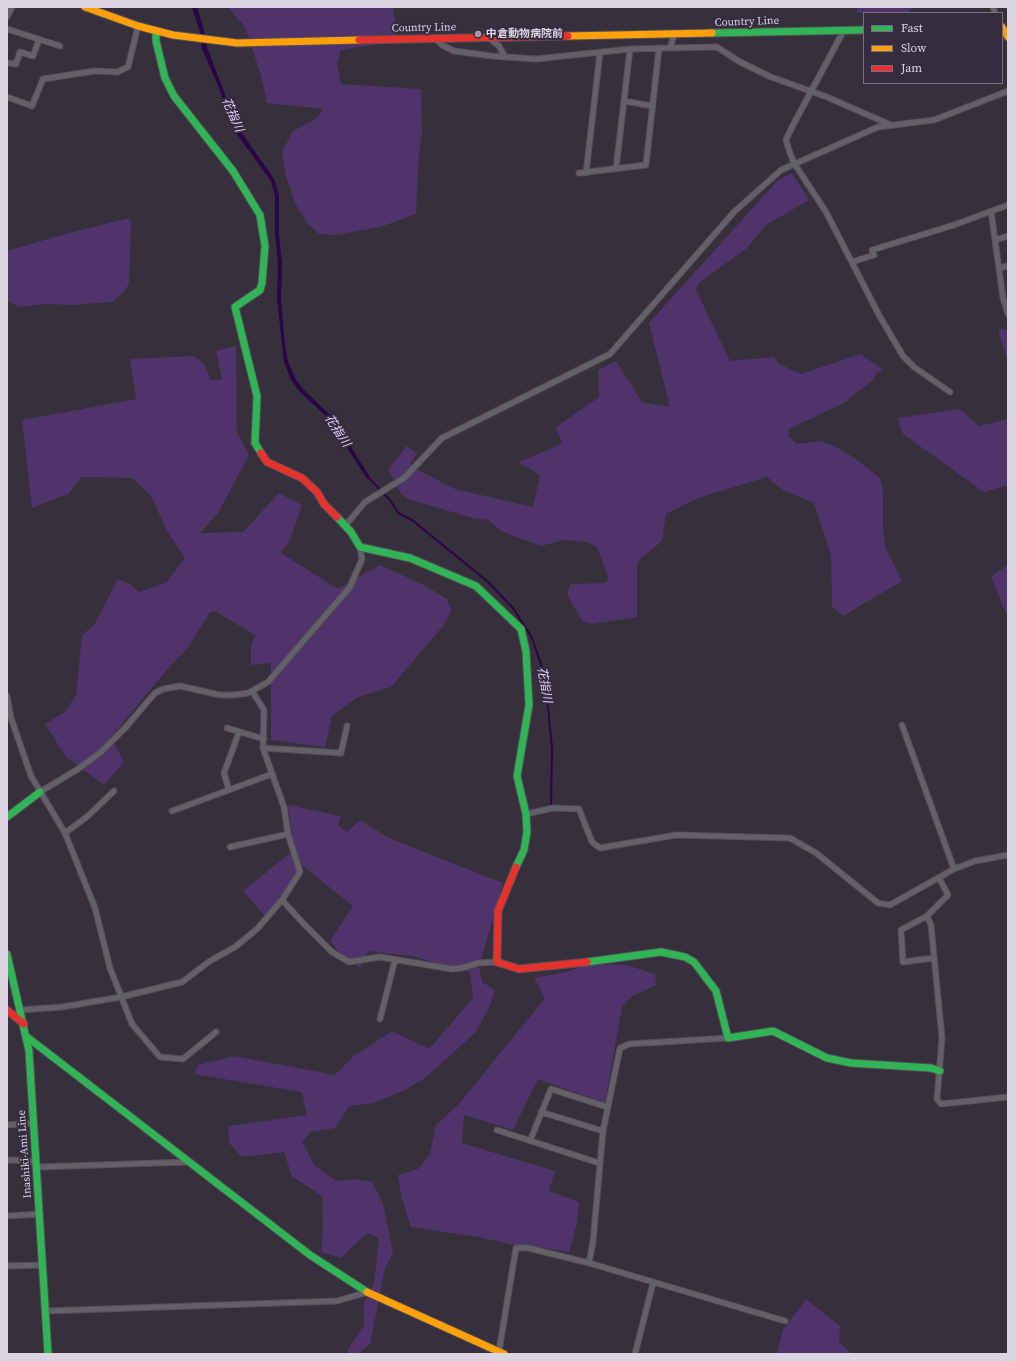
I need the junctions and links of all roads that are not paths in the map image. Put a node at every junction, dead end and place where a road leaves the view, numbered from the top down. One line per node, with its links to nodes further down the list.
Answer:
1 (12, 7): 3 (street)
2 (85, 7): 4 (street, Country Line)
3 (7, 15)
4 (138, 26): 8 (street, Country Line); 22 (street)
5 (7, 29): 12 (street)
6 (844, 30): 7 (street, Country Line); 9 (street, Country Line); 21 (street)
7 (863, 30)
8 (156, 31): 11 (street, Country Line); 40 (street)
9 (674, 35): 10 (street, Country Line); 15 (street)
10 (489, 38): 11 (street, Country Line); 18 (street)
11 (436, 39): 18 (street)
12 (39, 40): 13 (street); 19 (street)
13 (60, 46)
14 (659, 48): 15 (street); 16 (street); 24 (street)
15 (670, 48): 21 (street)
16 (630, 49): 17 (street); 23 (street)
17 (600, 54): 18 (street); 29 (street)
18 (505, 57)
19 (7, 62)
20 (1008, 91): 25 (street)
21 (812, 92): 25 (street); 26 (street)
22 (7, 97)
23 (624, 101): 24 (street); 27 (street)
24 (653, 106): 27 (street)
25 (891, 125): 26 (street)
26 (794, 163): 34 (street); 40 (street)
27 (616, 169): 29 (street)
28 (579, 173): 29 (street)
29 (586, 173)
30 (1008, 204): 31 (street)
31 (990, 211): 33 (street); 34 (street)
32 (1008, 236): 33 (street)
33 (995, 240): 36 (street)
34 (852, 262): 39 (street)
35 (1008, 266): 36 (street)
36 (999, 268): 37 (street)
37 (1005, 297): 38 (street)
38 (1008, 314)
39 (950, 392)
40 (345, 526): 41 (street)
41 (360, 547): 42 (street); 55 (street)
42 (252, 691): 48 (street); 53 (street)
43 (7, 696): 53 (street)
44 (902, 725): 61 (street)
45 (347, 726): 49 (street)
46 (226, 728): 47 (street)
47 (239, 732): 48 (street); 51 (street)
48 (264, 739): 49 (street)
49 (264, 748): 50 (street)
50 (272, 774): 51 (street); 58 (street)
51 (230, 790): 54 (street)
52 (114, 791): 57 (street)
53 (40, 792): 56 (street); 57 (street)
54 (172, 811)
55 (526, 814): 62 (street); 68 (street)
56 (7, 817)
57 (65, 833): 69 (street)
58 (288, 834): 59 (street); 63 (street)
59 (230, 847)
60 (1008, 855): 61 (street)
61 (954, 869): 62 (street)
62 (939, 878): 64 (street)
63 (282, 900): 67 (street); 69 (street)
64 (927, 916): 66 (street); 66 (street)
65 (7, 954): 71 (street, Inashiki-Ami Line)
66 (934, 958): 77 (street)
67 (395, 960): 68 (street); 72 (street)
68 (496, 962): 76 (street)
69 (121, 997): 71 (street); 74 (street)
70 (7, 1010): 73 (street)
71 (20, 1010): 73 (street, Inashiki-Ami Line)
72 (380, 1019)
73 (24, 1024): 75 (street, Inashiki-Ami Line)
74 (216, 1032)
75 (27, 1037): 81 (street, Inashiki-Ami Line); 87 (street)
76 (728, 1038): 77 (street); 79 (street)
77 (940, 1071): 78 (street)
78 (1008, 1098)
79 (607, 1107): 80 (street); 84 (street)
80 (542, 1112): 84 (street); 85 (street)
81 (34, 1123): 82 (street); 89 (street, Inashiki-Ami Line)
82 (7, 1125)
83 (497, 1130): 85 (street)
84 (603, 1131): 88 (street)
85 (530, 1141): 88 (street)
86 (7, 1160): 89 (street)
87 (188, 1162): 89 (street); 96 (street)
88 (599, 1163): 92 (street)
89 (38, 1167): 90 (street, Inashiki-Ami Line)
90 (40, 1214): 91 (street); 93 (street, Inashiki-Ami Line)
91 (7, 1216)
92 (589, 1263): 95 (street); 99 (street)
93 (43, 1265): 94 (street); 97 (street, Inashiki-Ami Line)
94 (7, 1266)
95 (653, 1283): 98 (street); 101 (street)
96 (368, 1292): 97 (street); 99 (street)
97 (46, 1311): 100 (street, Inashiki-Ami Line)
98 (785, 1320)
99 (502, 1353)
100 (48, 1354)
101 (634, 1354)

